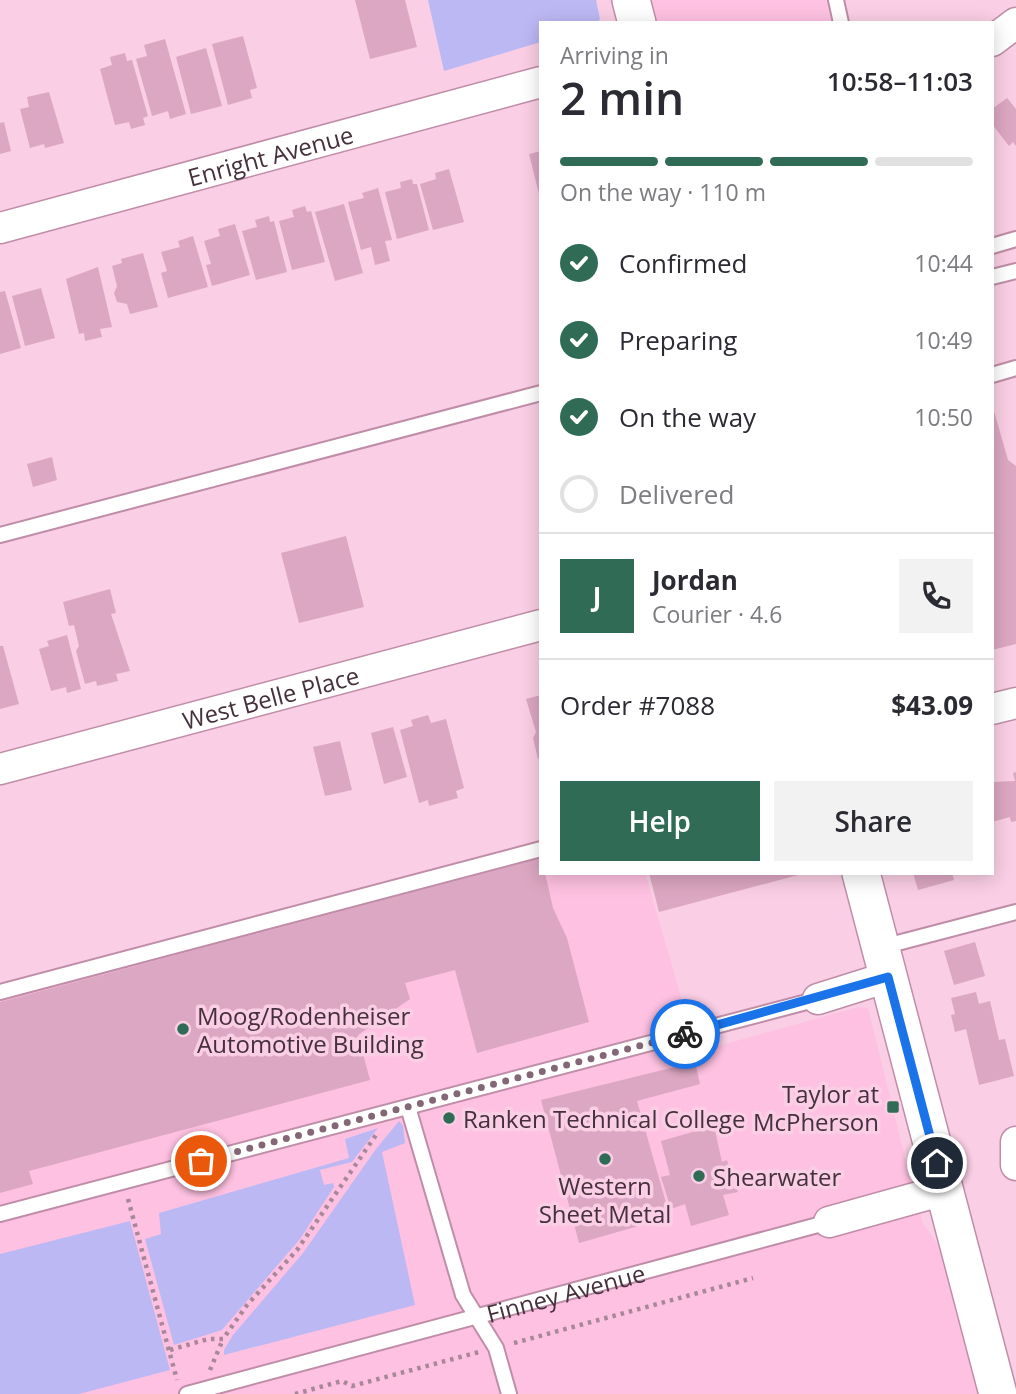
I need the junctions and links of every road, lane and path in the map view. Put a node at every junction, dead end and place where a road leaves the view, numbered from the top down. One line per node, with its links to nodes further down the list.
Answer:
1 (631, 0): 3 (street)
2 (836, 0): 4 (lane)
3 (636, 21)
4 (841, 21)
5 (1016, 23): 6 (street)
6 (994, 40)
7 (539, 83): 8 (street, Enright Avenue)
8 (0, 228)
9 (1016, 239): 10 (lane)
10 (994, 245)
11 (1016, 271): 12 (lane)
12 (994, 276)
13 (1016, 368): 14 (lane)
14 (994, 374)
15 (539, 394): 16 (lane)
16 (0, 535)
17 (539, 626): 20 (street, West Belle Place)
18 (1016, 703): 19 (street)
19 (994, 708)
20 (0, 769)
21 (539, 850): 25 (lane)
22 (862, 875): 24 (street)
23 (1016, 912): 24 (lane)
24 (884, 963): 26 (street); 31 (street)
25 (0, 992)
26 (818, 999): 27 (lane)
27 (408, 1107): 30 (lane); 35 (lane); 36 (path)
28 (1016, 1142): 29 (street)
29 (1016, 1166)
30 (123, 1182): 32 (lane); 38 (path)
31 (944, 1189): 33 (street, Finney Avenue); 41 (street)
32 (0, 1214)
33 (829, 1222): 35 (lane, Finney Avenue)
34 (753, 1278): 37 (path)
35 (480, 1318): 37 (lane); 40 (lane, Finney Avenue)
36 (223, 1339): 38 (path); 40 (path)
37 (496, 1348): 43 (path); 44 (lane)
38 (170, 1350): 39 (path)
39 (177, 1381)
40 (205, 1389): 42 (lane, Finney Avenue)
41 (994, 1393)
42 (187, 1394)
43 (295, 1394)
44 (509, 1394)

